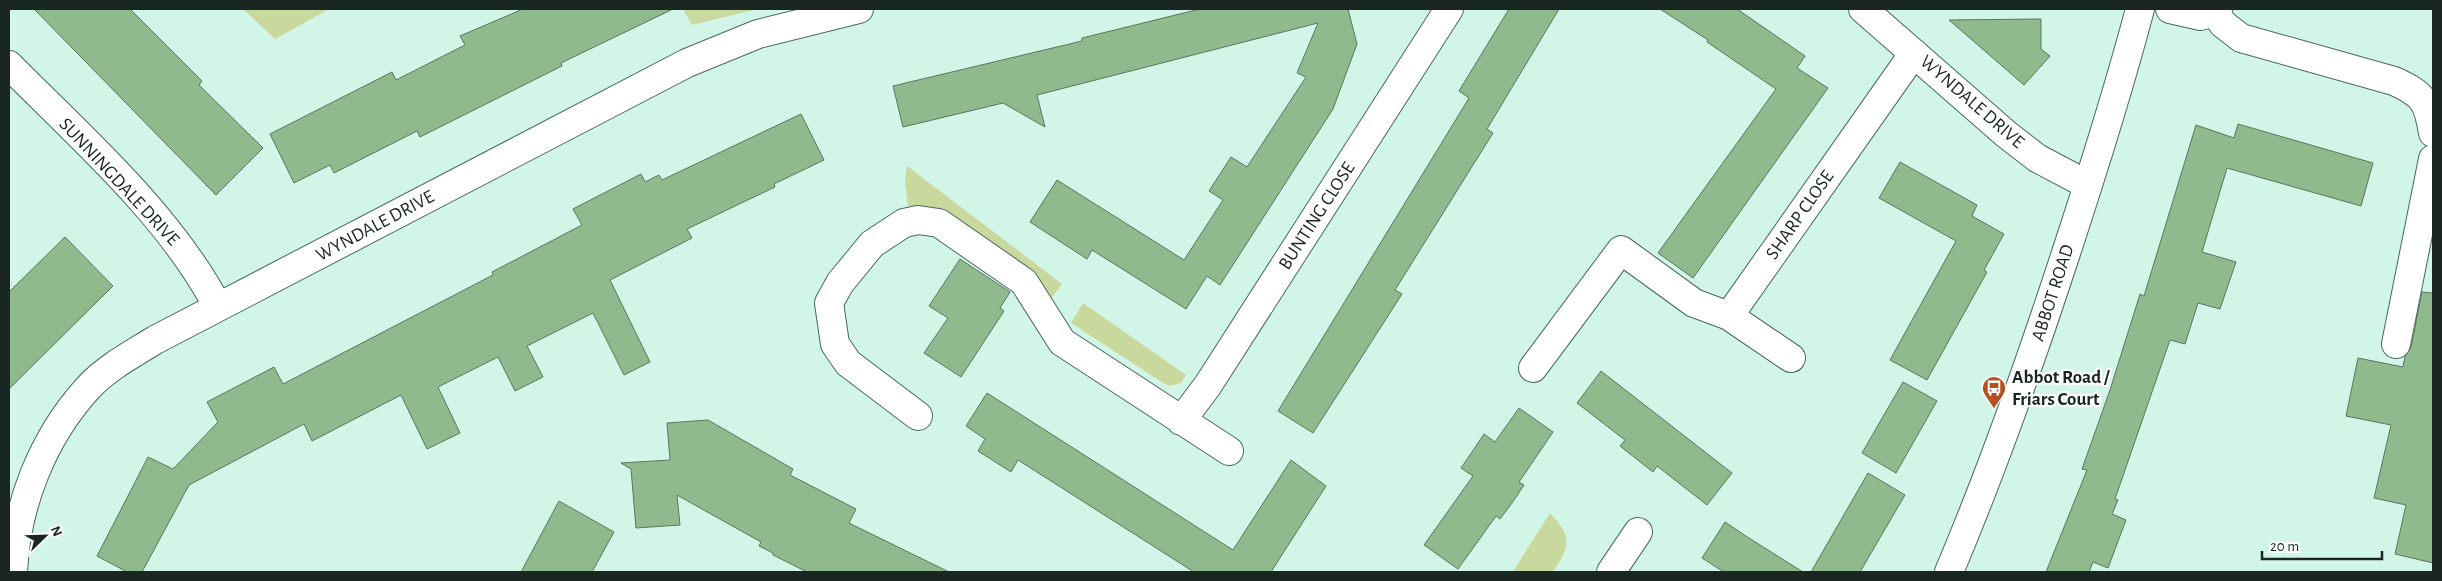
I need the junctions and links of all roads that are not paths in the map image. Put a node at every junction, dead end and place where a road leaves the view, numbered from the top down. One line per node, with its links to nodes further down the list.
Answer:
1 (859, 9): 12 (street, WYNDALE DRIVE)
2 (1449, 9): 18 (street, BUNTING CLOSE)
3 (1863, 9): 7 (street, WYNDALE DRIVE)
4 (2140, 9): 11 (street, ABBOT ROAD)
5 (2170, 9): 6 (street)
6 (2216, 10): 9 (street)
7 (1914, 53): 11 (street, WYNDALE DRIVE); 13 (street, SHARP CLOSE)
8 (9, 65): 12 (street, SUNNINGDALE DRIVE)
9 (2433, 132)
10 (2433, 159): 14 (street)
11 (2088, 185): 23 (street, ABBOT ROAD)
12 (218, 307): 21 (street, WYNDALE DRIVE)
13 (1729, 316): 15 (street); 16 (street)
14 (2396, 344)
15 (1791, 358)
16 (1533, 368)
17 (918, 416): 18 (street)
18 (1181, 421): 19 (street)
19 (1229, 452)
20 (1638, 532): 22 (street)
21 (13, 572)
22 (1611, 572)
23 (1949, 572)

